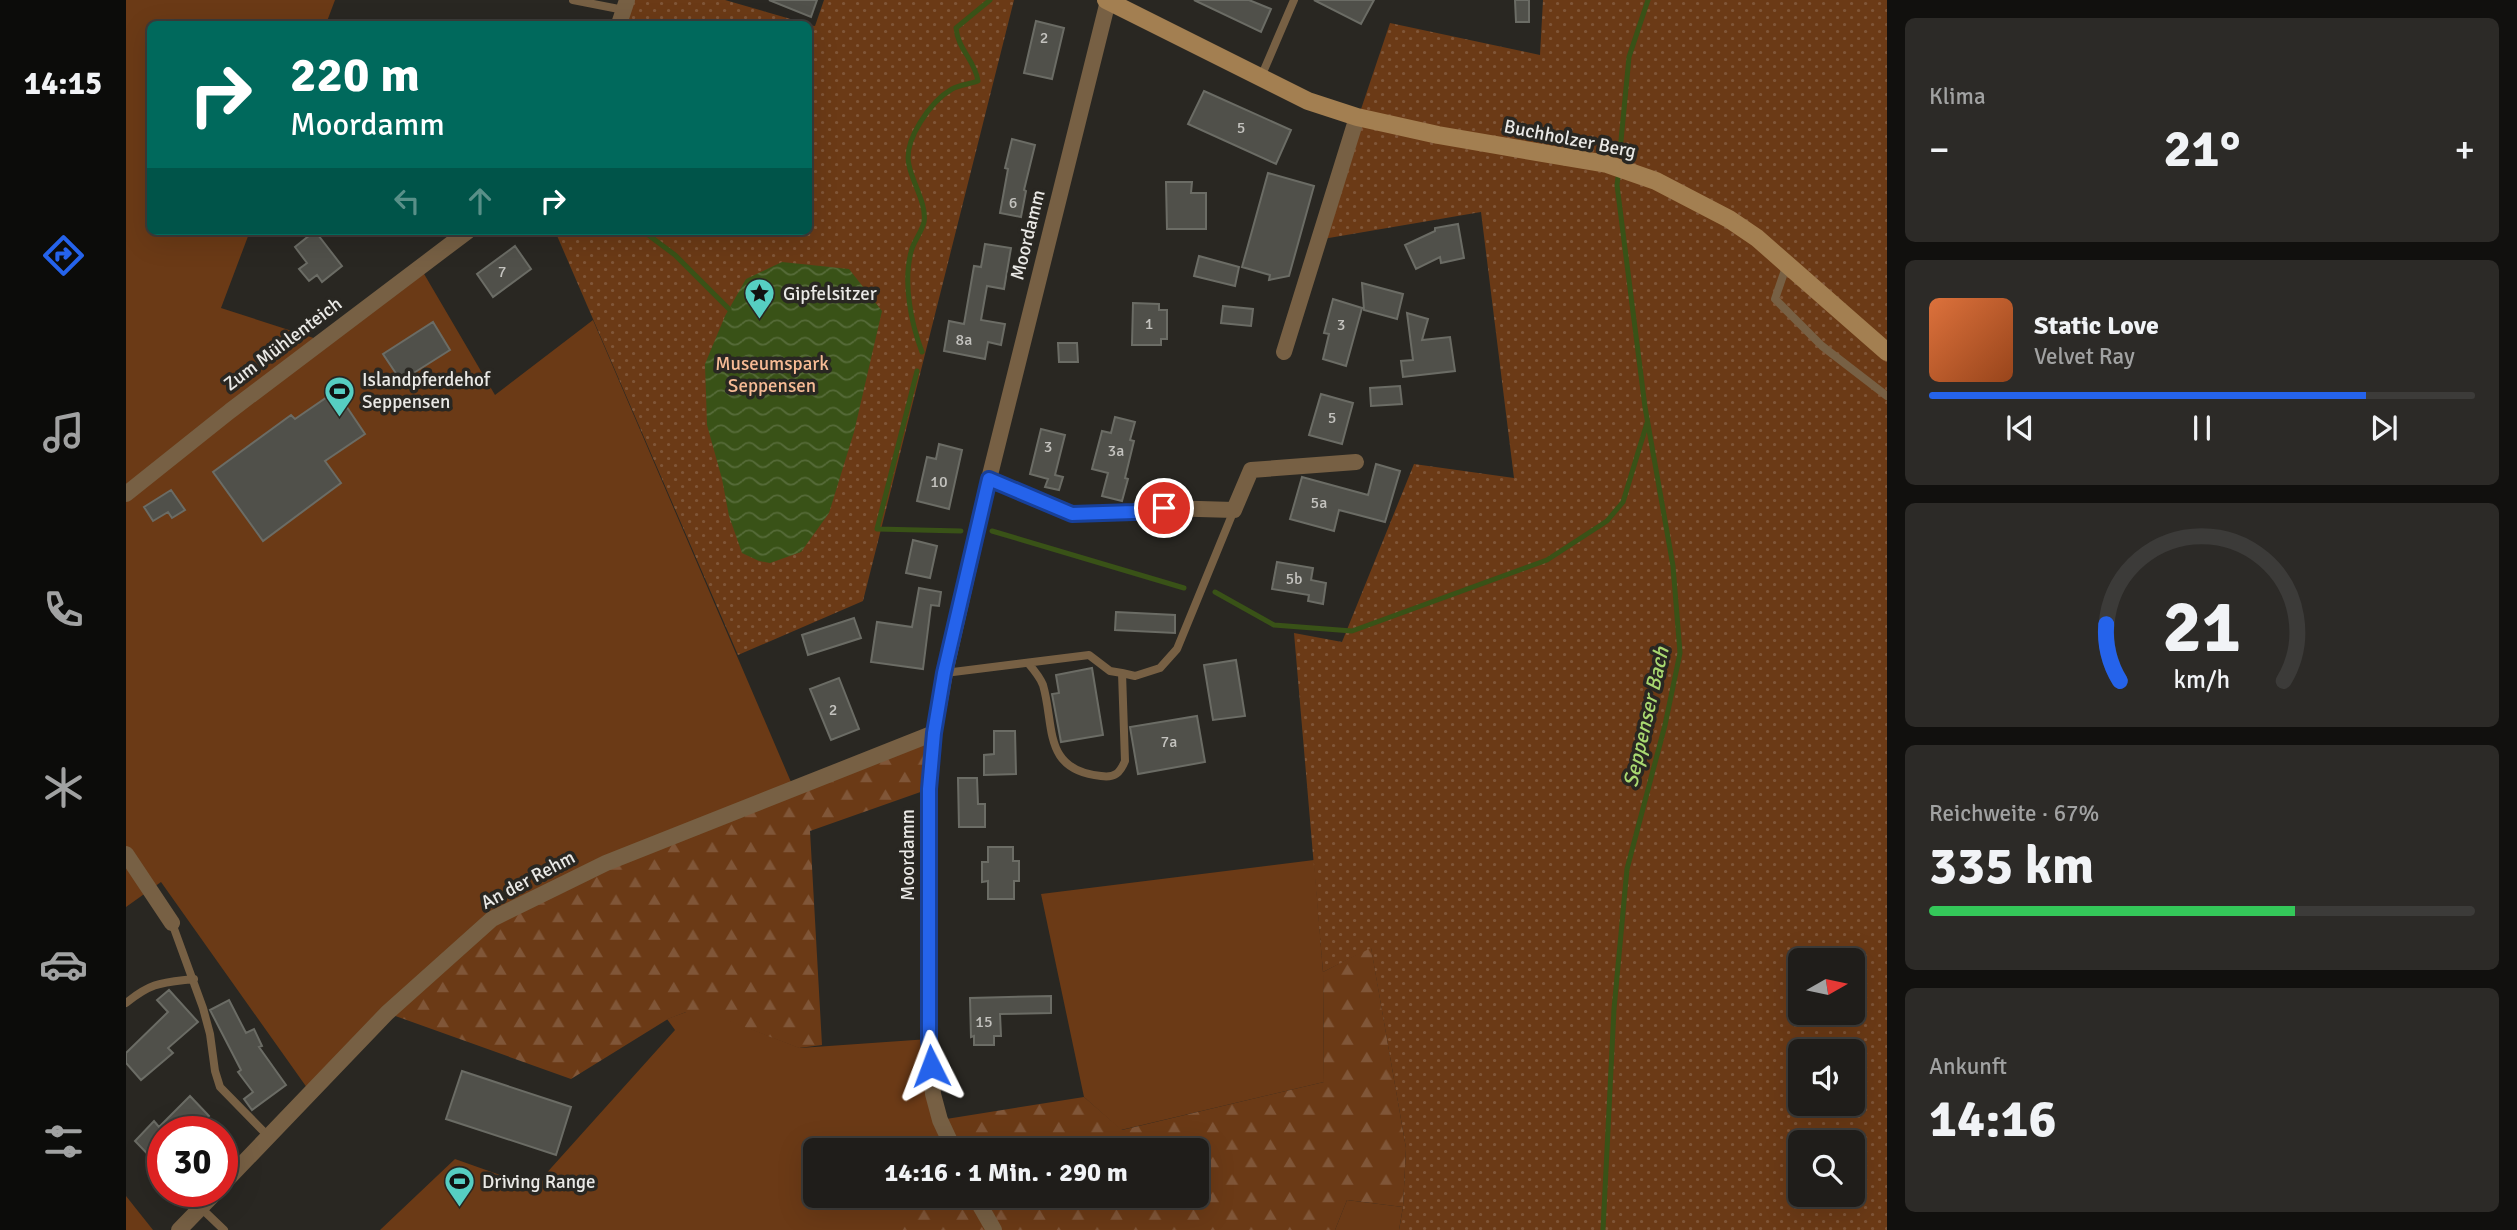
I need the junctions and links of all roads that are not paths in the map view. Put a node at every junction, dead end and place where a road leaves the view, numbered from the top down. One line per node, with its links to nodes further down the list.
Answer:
1 (573, 0): 4 (lane)
2 (1107, 0): 5 (main road, Buchholzer Berg); 13 (street, Moordamm)
3 (1294, 0): 5 (lane)
4 (623, 12)
5 (1261, 76): 6 (main road, Buchholzer Berg)
6 (1357, 117): 8 (main road, Buchholzer Berg); 9 (street)
7 (463, 235): 14 (street, Zum Mühlenteich)
8 (1787, 264): 10 (main road, Buchholzer Berg); 11 (lane)
9 (1284, 352)
10 (1887, 352)
11 (1887, 396)
12 (1356, 462): 15 (street)
13 (989, 479): 15 (street); 17 (street, Moordamm)
14 (126, 494)
15 (1234, 510): 18 (lane)
16 (1028, 663): 17 (lane); 18 (lane); 18 (lane)
17 (944, 673): 19 (street, Moordamm)
18 (1122, 673)
19 (934, 733): 24 (street, An der Rehm); 25 (street, Moordamm)
20 (126, 854): 21 (street)
21 (172, 923): 22 (lane)
22 (194, 979): 23 (lane); 24 (lane)
23 (126, 1003)
24 (268, 1136): 26 (street, An der Rehm)
25 (948, 1138)
26 (238, 1168)
27 (201, 1208): 29 (street); 30 (lane)
28 (981, 1208): 31 (street)
29 (179, 1230)
30 (224, 1230)
31 (994, 1230)

